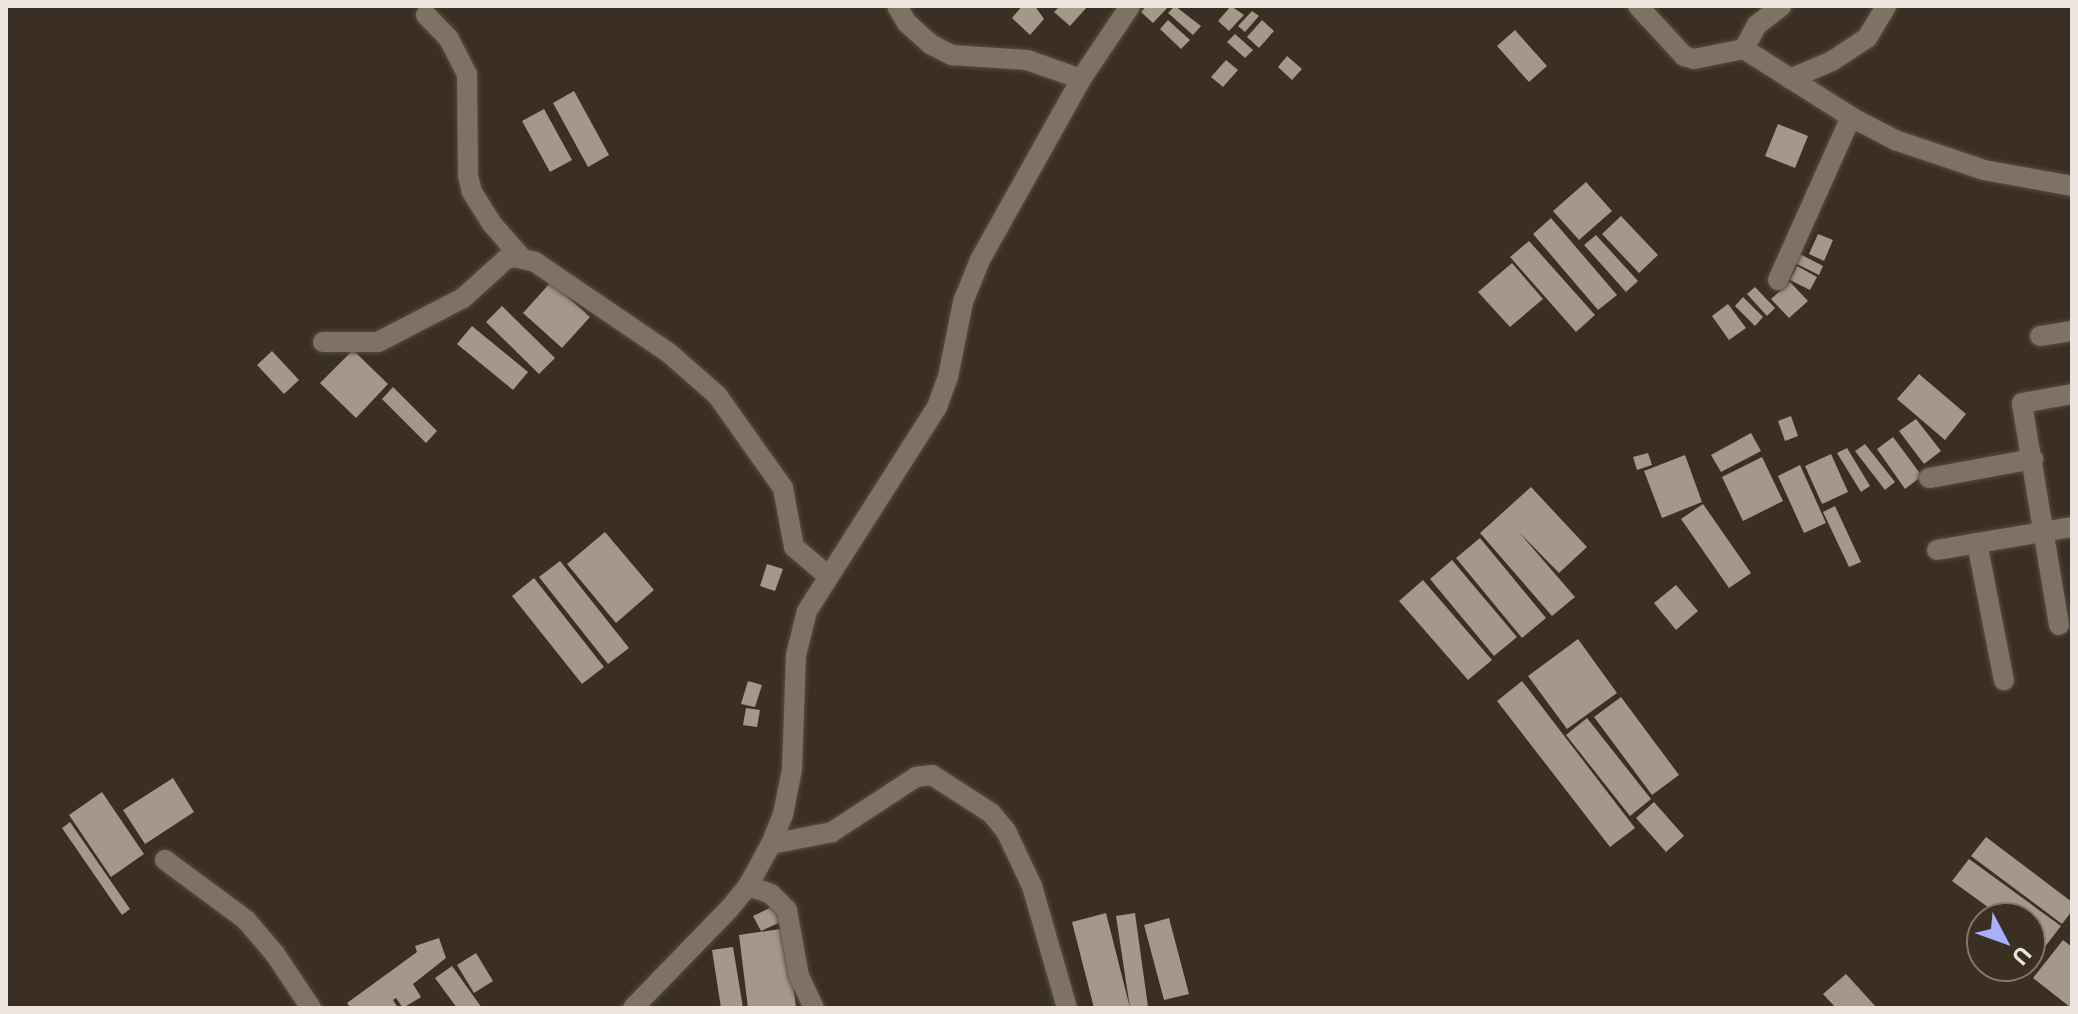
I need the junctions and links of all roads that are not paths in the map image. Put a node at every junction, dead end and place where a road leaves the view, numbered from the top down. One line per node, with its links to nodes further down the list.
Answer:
1 (897, 6): 8 (street)
2 (1129, 6): 8 (street)
3 (1638, 6): 7 (street)
4 (1781, 6): 7 (street)
5 (1886, 6): 9 (street)
6 (426, 15): 12 (street)
7 (1744, 49): 9 (street)
8 (1081, 79): 24 (street)
9 (1790, 79): 10 (street)
10 (1851, 117): 11 (street); 13 (street)
11 (2072, 186)
12 (522, 258): 16 (street); 24 (street)
13 (1778, 280)
14 (2072, 331): 15 (street)
15 (2040, 336)
16 (323, 342)
17 (2072, 394): 18 (street)
18 (2033, 459): 19 (street); 21 (street)
19 (1929, 478)
20 (2072, 527): 21 (street)
21 (2045, 532): 22 (street); 25 (street)
22 (1977, 543): 23 (street); 26 (street)
23 (1937, 550)
24 (827, 575): 27 (street)
25 (2059, 625)
26 (2004, 680)
27 (771, 844): 29 (street); 33 (street)
28 (165, 860): 30 (street)
29 (748, 886): 31 (street); 32 (street)
30 (311, 1008)
31 (633, 1008)
32 (814, 1008)
33 (1067, 1008)

